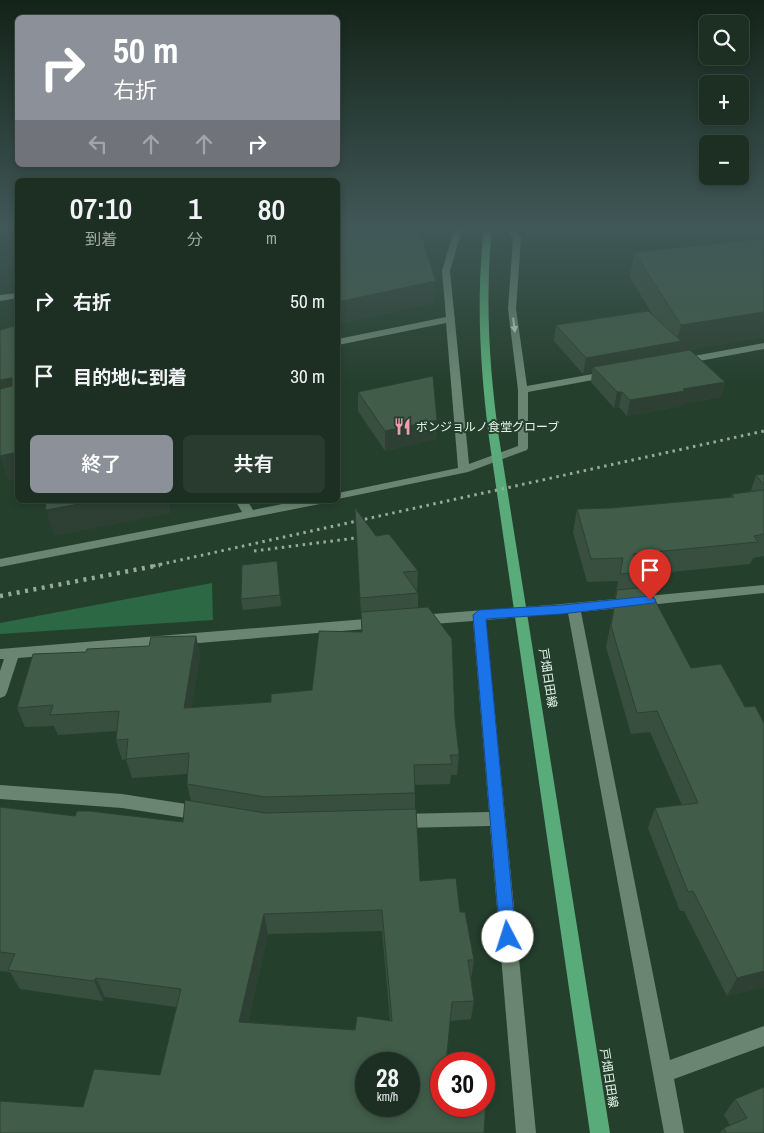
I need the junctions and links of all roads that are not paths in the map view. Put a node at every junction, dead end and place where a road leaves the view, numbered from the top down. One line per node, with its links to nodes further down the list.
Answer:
1 (447, 280): 6 (street)
2 (482, 280): 32 (main road, 戸畑日田線)
3 (514, 280): 11 (street, one-way to 11)
4 (15, 296): 5 (street)
5 (0, 298)
6 (451, 319): 7 (street); 12 (street)
7 (340, 342)
8 (764, 346): 9 (street)
9 (668, 363)
10 (621, 372): 11 (street)
11 (523, 390): 12 (street)
12 (464, 470): 13 (street)
13 (340, 496)
14 (243, 503): 16 (street)
15 (306, 503): 16 (street)
16 (250, 515): 17 (street)
17 (0, 563)
18 (764, 589): 19 (street)
19 (574, 608): 20 (street); 30 (street)
20 (479, 615): 21 (street); 27 (street)
21 (410, 620)
22 (390, 622): 23 (street)
23 (6, 653): 24 (street)
24 (0, 692)
25 (0, 792): 26 (street)
26 (210, 815)
27 (498, 819): 28 (street); 31 (street)
28 (388, 822)
29 (764, 1036): 30 (street)
30 (663, 1073): 33 (street)
31 (526, 1133)
32 (600, 1133)
33 (674, 1133)

